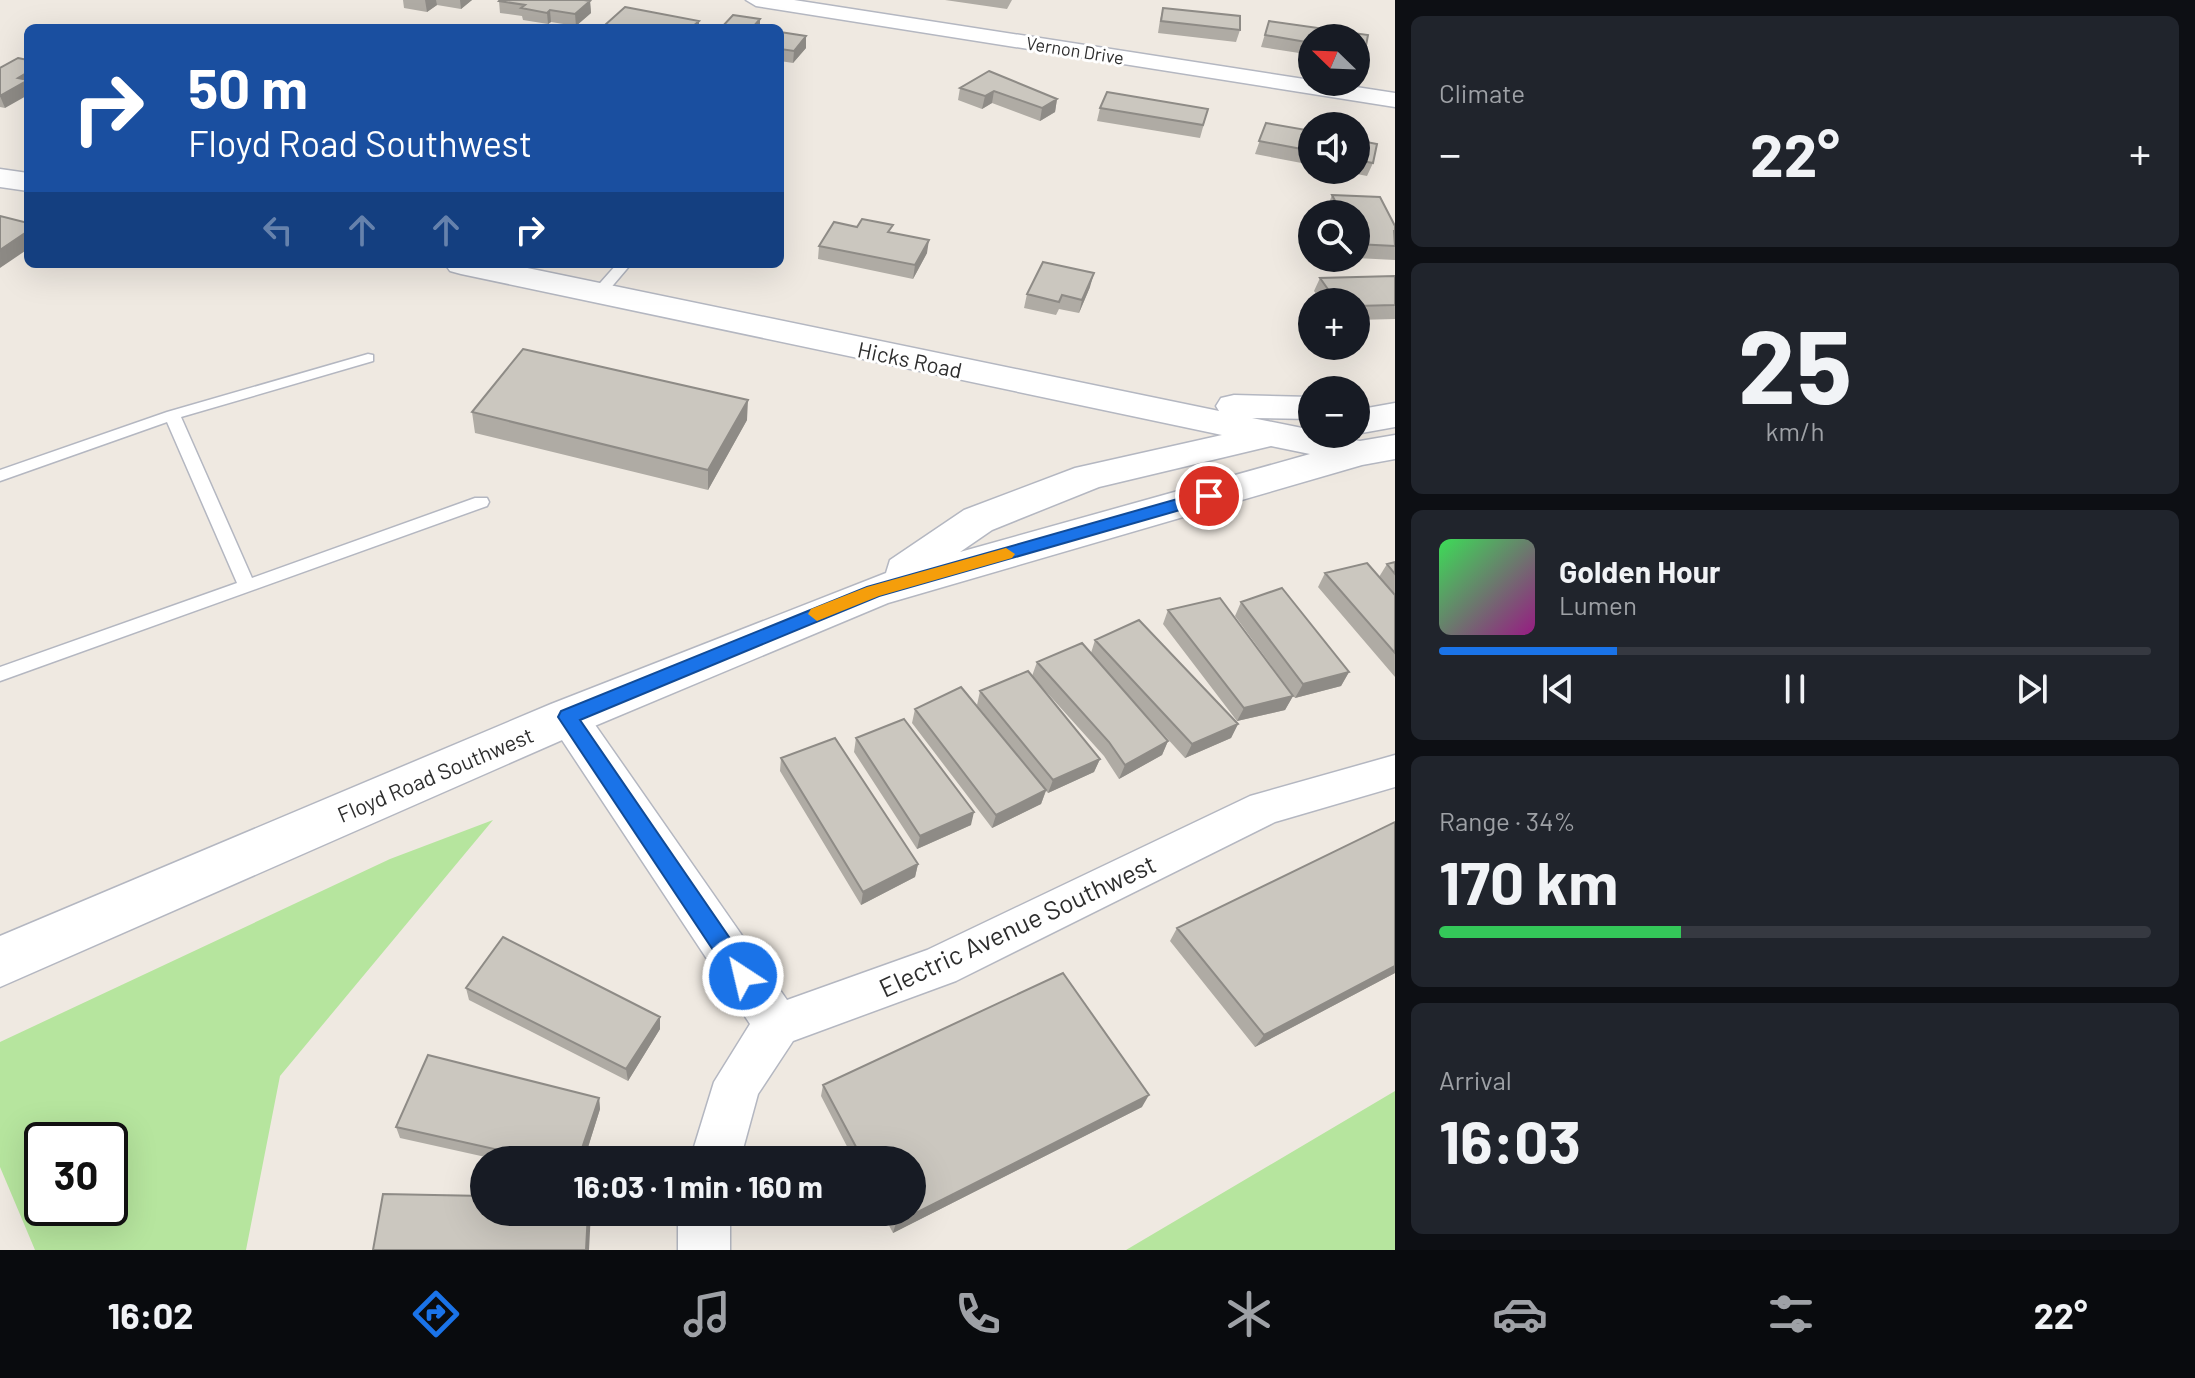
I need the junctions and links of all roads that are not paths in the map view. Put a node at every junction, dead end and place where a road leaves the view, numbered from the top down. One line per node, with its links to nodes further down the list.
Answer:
1 (756, 0): 2 (street, Vernon Drive)
2 (1395, 100)
3 (0, 178): 4 (main road)
4 (24, 181)
5 (479, 268): 7 (main road, Hicks Road)
6 (621, 268): 7 (lane)
7 (598, 294): 9 (main road, Hicks Road)
8 (368, 358): 14 (lane)
9 (959, 370): 10 (main road, Hicks Road); 20 (main road)
10 (1105, 397): 13 (main road); 16 (main road, Hicks Road)
11 (1395, 404): 12 (main road)
12 (1370, 406)
13 (1298, 407)
14 (172, 415): 19 (lane); 22 (lane)
15 (1395, 415): 17 (main road, Floyd Road Southwest)
16 (1293, 432): 20 (main road, Floyd Road Southwest)
17 (1370, 440)
18 (1344, 448): 23 (main road, Floyd Road Southwest)
19 (0, 476)
20 (1089, 477): 23 (main road, Floyd Road Southwest)
21 (481, 502): 22 (lane)
22 (247, 586): 24 (lane)
23 (873, 592): 25 (main road, Floyd Road Southwest)
24 (0, 674)
25 (568, 717): 27 (main road, Floyd Road Southwest); 28 (street)
26 (1395, 771): 28 (street, Electric Avenue Southwest)
27 (0, 962)
28 (777, 1025): 29 (street)
29 (719, 1146)
30 (704, 1226): 31 (street)
31 (704, 1250)

